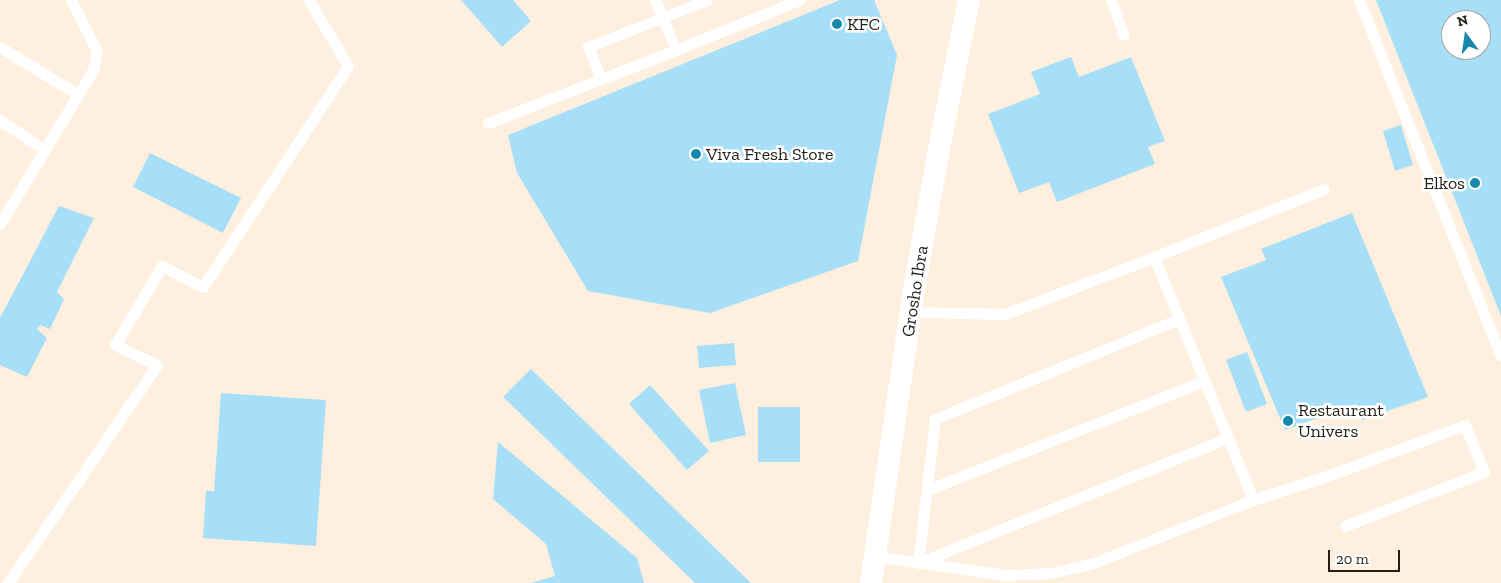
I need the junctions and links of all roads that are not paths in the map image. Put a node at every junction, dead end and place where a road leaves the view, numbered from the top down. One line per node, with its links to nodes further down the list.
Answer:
1 (71, 0): 14 (lane)
2 (309, 0): 31 (lane)
3 (655, 0): 9 (lane)
4 (707, 0): 9 (lane)
5 (799, 0): 12 (lane)
6 (969, 0): 21 (street, Grosho Ibra)
7 (1111, 0): 10 (lane)
8 (1359, 0): 23 (lane)
9 (663, 18): 12 (lane); 13 (lane)
10 (1124, 35)
11 (0, 47): 14 (lane)
12 (676, 50): 13 (lane)
13 (601, 79): 16 (lane)
14 (78, 95): 17 (lane)
15 (0, 120): 17 (lane)
16 (488, 123)
17 (45, 150): 19 (lane)
18 (1324, 189): 20 (lane)
19 (0, 224)
20 (1154, 257): 21 (lane); 22 (lane)
21 (911, 312): 29 (street, Grosho Ibra)
22 (1179, 319): 24 (lane); 26 (lane)
23 (1501, 356)
24 (1204, 381): 25 (lane); 26 (lane)
25 (1228, 438): 27 (lane); 30 (lane)
26 (927, 490): 30 (lane)
27 (1253, 500): 28 (lane); 30 (lane)
28 (1345, 526)
29 (874, 556): 30 (lane); 32 (street, Grosho Ibra)
30 (918, 564)
31 (8, 583)
32 (871, 583)

